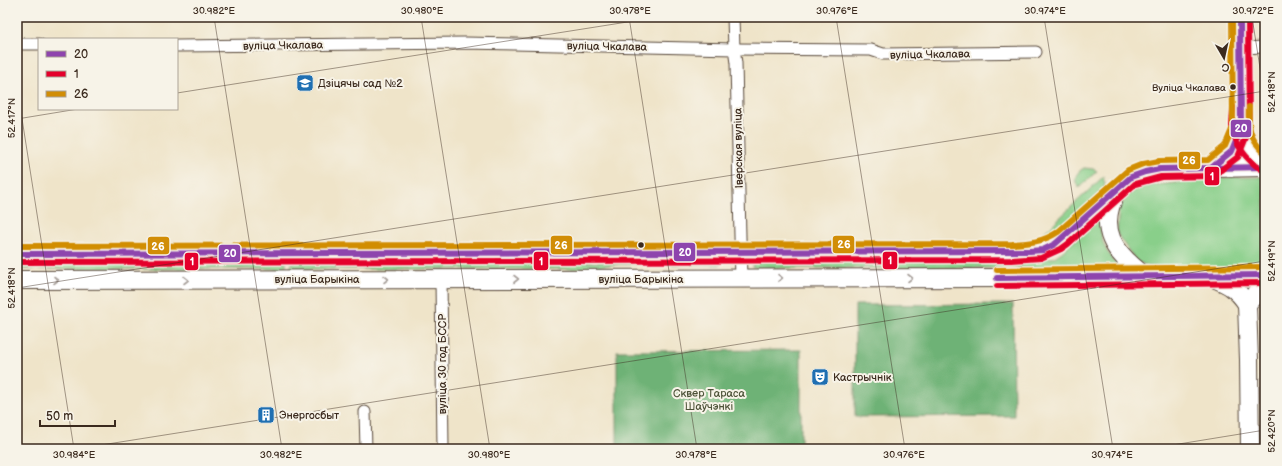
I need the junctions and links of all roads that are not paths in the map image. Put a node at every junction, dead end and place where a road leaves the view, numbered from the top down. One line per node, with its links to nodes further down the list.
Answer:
1 (733, 17): 8 (street, Іверская вуліца)
2 (1240, 17): 7 (main road)
3 (17, 44): 4 (street)
4 (38, 44)
5 (178, 46): 8 (street, вуліца Чкалава)
6 (1265, 47): 7 (street)
7 (1240, 48): 10 (main road)
8 (734, 49): 9 (street, вуліца Чкалава); 15 (street, Іверская вуліца)
9 (1036, 52)
10 (1241, 129): 11 (main road); 13 (main road)
11 (1265, 162)
12 (1265, 167): 13 (main road)
13 (1211, 168): 14 (main road)
14 (1120, 186): 15 (main road); 19 (main road)
15 (740, 252): 16 (main road); 21 (street, Іверская вуліца)
16 (17, 254)
17 (1206, 275): 18 (main road, вуліца Барыкіна); 19 (main road, вуліца Барыкіна); 24 (main road)
18 (1265, 275)
19 (1145, 276): 21 (main road, вуліца Барыкіна, one-way to 19)
20 (441, 279): 21 (main road, вуліца Барыкіна, one-way to 21); 22 (main road, вуліца Барыкіна, one-way to 20); 27 (street, вуліца 30 год БССР)
21 (741, 279)
22 (17, 280)
23 (1265, 286): 24 (main road)
24 (1247, 304): 28 (main road)
25 (365, 412): 26 (street)
26 (366, 449)
27 (443, 449)
28 (1250, 449)

